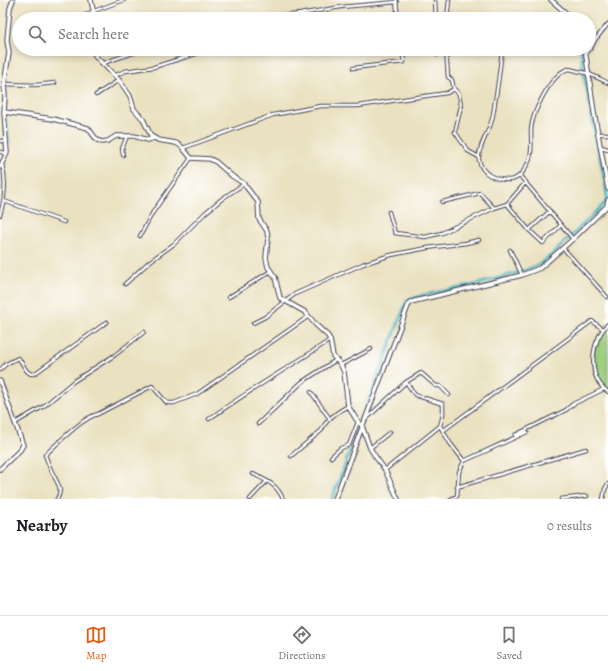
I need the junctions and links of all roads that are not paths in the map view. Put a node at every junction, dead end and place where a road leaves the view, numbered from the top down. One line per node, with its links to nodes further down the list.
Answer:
1 (13, 0): 30 (street)
2 (91, 0): 8 (street)
3 (124, 0): 8 (street)
4 (435, 0): 11 (street)
5 (449, 0): 12 (street)
6 (551, 0): 13 (street)
7 (396, 1): 9 (street); 10 (street)
8 (94, 11)
9 (312, 12)
10 (397, 12)
11 (436, 12)
12 (448, 12)
13 (565, 12)
14 (608, 24): 15 (street)
15 (596, 40)
16 (96, 56): 23 (street)
17 (124, 56): 23 (street)
18 (189, 56): 26 (street)
19 (403, 56): 24 (street)
20 (447, 56): 31 (street)
21 (501, 56): 46 (street)
22 (586, 56): 25 (street)
23 (104, 65): 26 (street)
24 (353, 68)
25 (585, 72): 29 (street); 34 (street); 49 (street)
26 (114, 76): 27 (street)
27 (119, 80): 32 (street); 37 (street)
28 (55, 83): 30 (street)
29 (608, 83)
30 (4, 84): 33 (street)
31 (454, 89): 41 (street); 46 (street)
32 (96, 95)
33 (6, 112): 36 (street); 39 (street)
34 (598, 134): 35 (street); 40 (street)
35 (608, 134)
36 (127, 136): 37 (street); 45 (street)
37 (154, 138): 41 (street)
38 (0, 141): 39 (street)
39 (7, 141): 44 (street)
40 (600, 146): 42 (street); 52 (street)
41 (183, 148): 47 (street)
42 (608, 149)
43 (0, 152): 44 (street)
44 (7, 153): 48 (street)
45 (123, 155)
46 (479, 157): 49 (street)
47 (191, 158): 51 (street); 64 (street)
48 (1, 166): 54 (street)
49 (520, 176): 50 (street)
50 (526, 182): 56 (street); 58 (street)
51 (244, 184): 69 (street); 71 (street)
52 (608, 189)
53 (608, 200): 65 (street)
54 (4, 202): 60 (street); 61 (street)
55 (442, 202): 57 (street)
56 (507, 204): 57 (street); 63 (street)
57 (494, 208): 59 (street)
58 (550, 211): 62 (street); 63 (street)
59 (389, 212)
60 (0, 215)
61 (64, 222)
62 (561, 225): 63 (street); 65 (street)
63 (529, 230)
64 (140, 236)
65 (571, 238): 67 (street)
66 (479, 240): 74 (street)
67 (563, 248): 70 (street); 73 (street)
68 (510, 250): 70 (street)
69 (271, 271): 72 (street); 74 (street)
70 (521, 273): 96 (street)
71 (125, 284)
72 (229, 297)
73 (608, 297)
74 (285, 302): 75 (street); 77 (street)
75 (309, 316): 81 (street); 116 (street)
76 (107, 322): 85 (street)
77 (253, 323)
78 (608, 324): 79 (street)
79 (603, 329): 88 (street); 99 (street)
80 (144, 332): 95 (street)
81 (330, 340): 83 (street); 93 (street)
82 (371, 348): 84 (street)
83 (336, 360): 84 (street); 97 (street)
84 (341, 365): 92 (street)
85 (0, 370)
86 (0, 381): 95 (street)
87 (406, 382): 91 (street); 96 (street); 98 (street)
88 (604, 389): 90 (street); 102 (street)
89 (311, 392): 94 (street)
90 (608, 392)
91 (449, 395)
92 (348, 406): 94 (street); 96 (street)
93 (209, 419)
94 (330, 419): 105 (street)
95 (15, 423): 108 (street)
96 (361, 423): 103 (street); 106 (street); 119 (street)
97 (258, 424)
98 (440, 426): 99 (street); 109 (street)
99 (444, 430): 107 (street)
100 (390, 432): 103 (street)
101 (527, 432): 107 (street)
102 (515, 435)
103 (370, 448): 109 (street)
104 (586, 449): 113 (street)
105 (291, 456)
106 (331, 457)
107 (464, 461): 113 (street)
108 (0, 469)
109 (385, 470): 120 (street)
110 (253, 474): 111 (street)
111 (267, 481): 117 (street); 118 (street)
112 (608, 484): 123 (street)
113 (457, 487): 115 (street)
114 (587, 496): 122 (street)
115 (457, 497): 121 (street)
116 (57, 499)
117 (250, 499)
118 (283, 499)
119 (335, 499)
120 (398, 499)
121 (451, 499)
122 (561, 499)
123 (603, 499)

